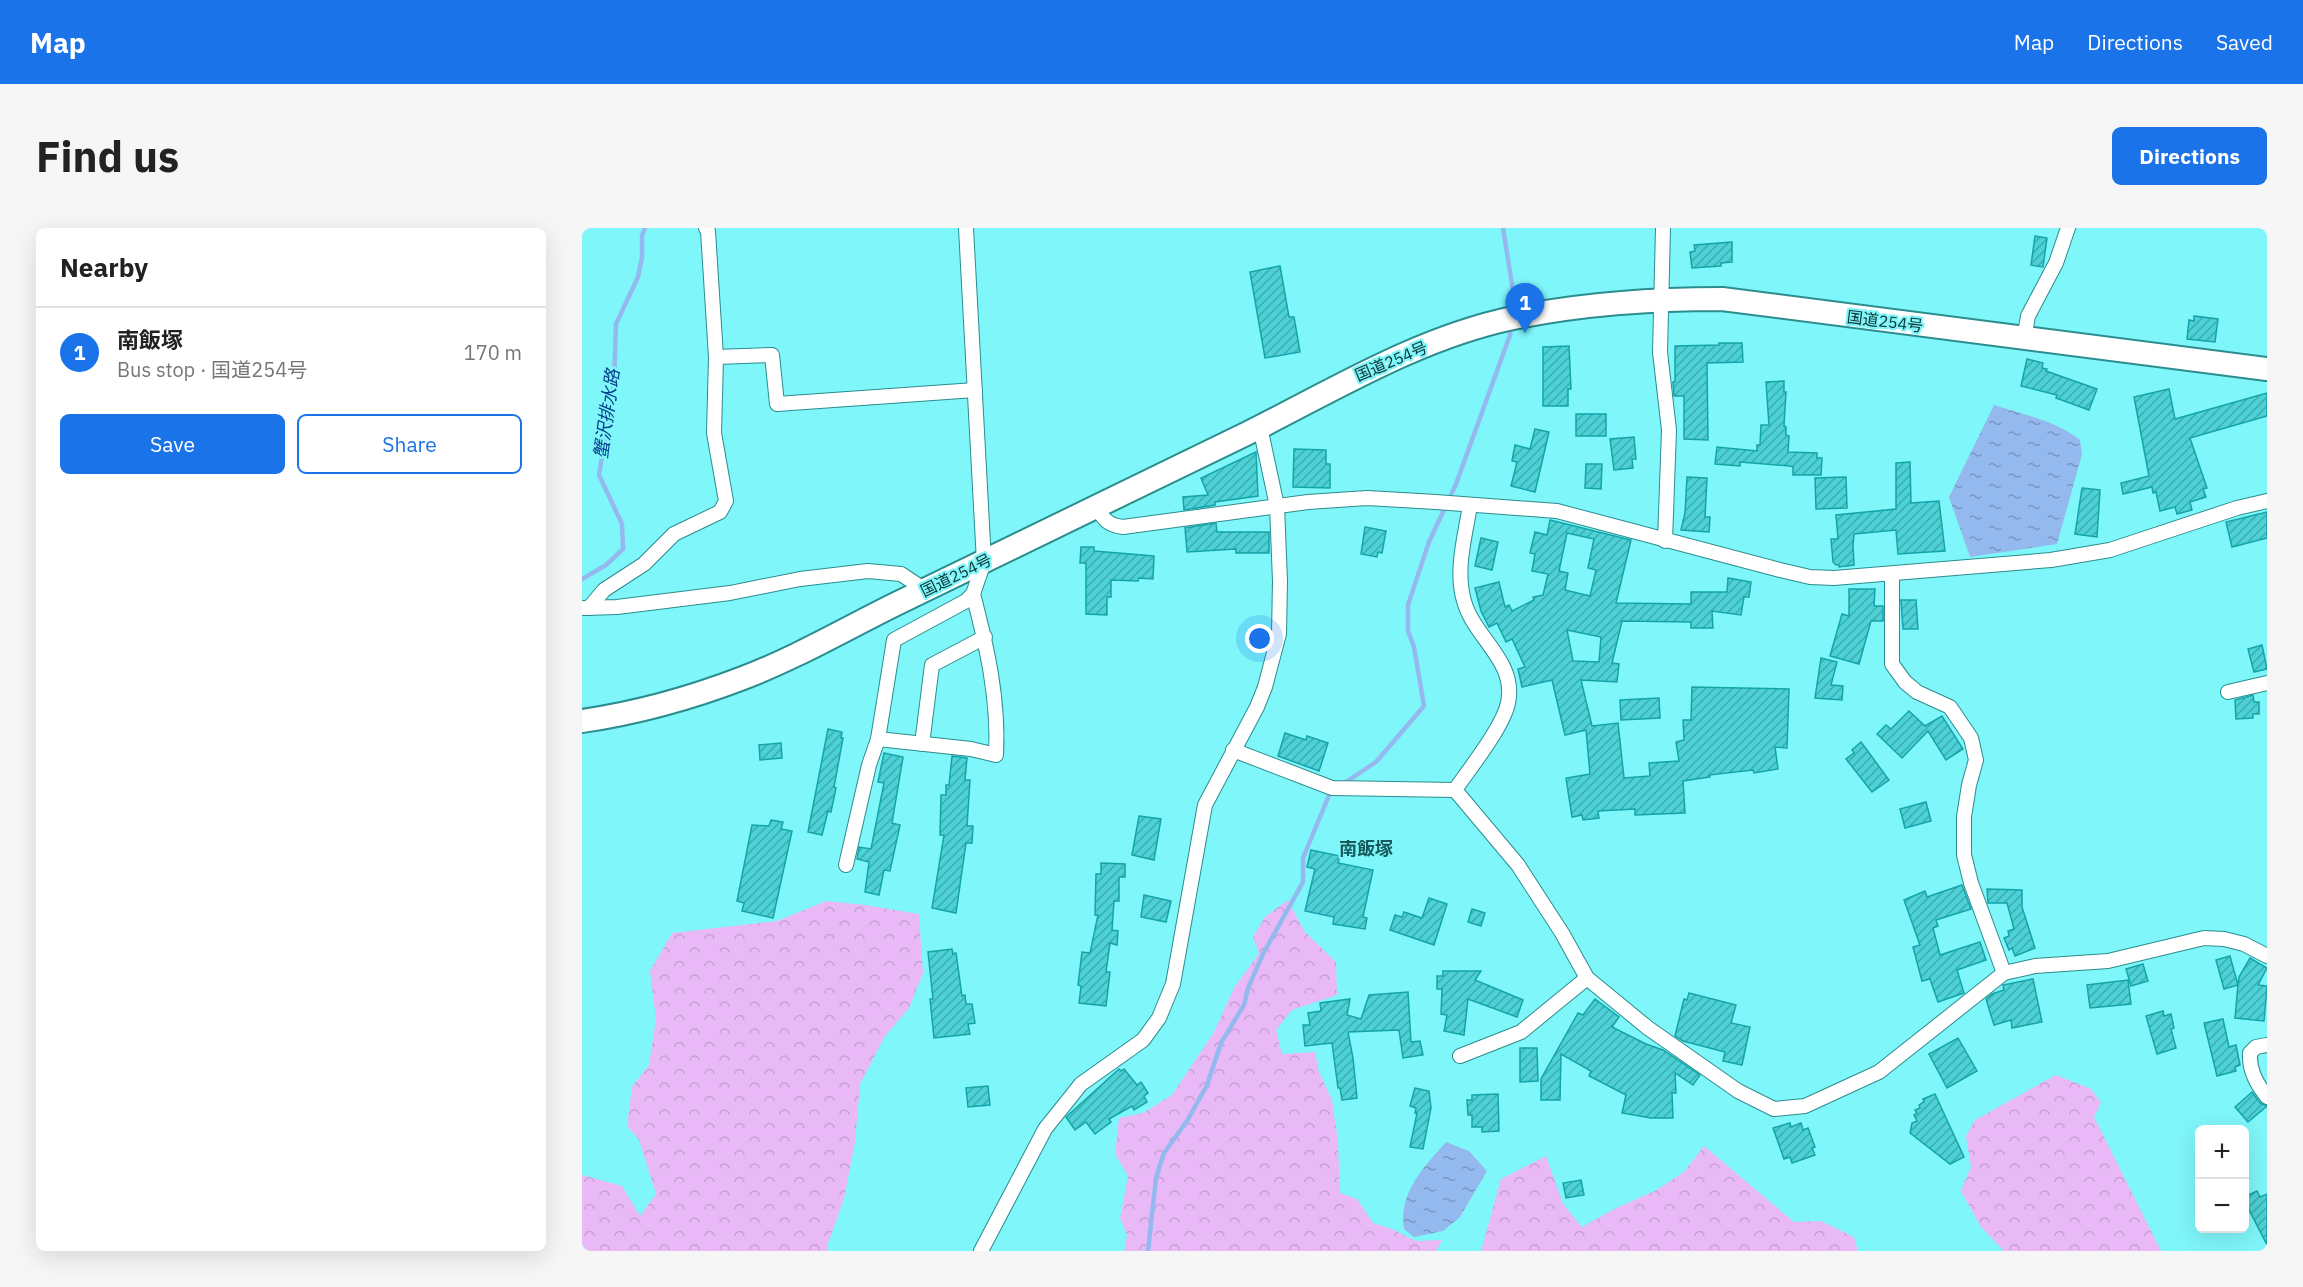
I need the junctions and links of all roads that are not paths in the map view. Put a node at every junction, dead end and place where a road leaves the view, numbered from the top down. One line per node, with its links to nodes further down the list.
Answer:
1 (706, 228): 7 (street)
2 (966, 228): 9 (street)
3 (1662, 228): 5 (street)
4 (2068, 228): 6 (street)
5 (1660, 299): 6 (highway, 国道254号); 10 (highway, 国道254号); 15 (street)
6 (2024, 339): 8 (highway, 国道254号)
7 (716, 357): 9 (street); 20 (street)
8 (2267, 369)
9 (975, 390): 16 (street)
10 (1260, 427): 12 (street); 14 (highway, 国道254号)
11 (2267, 501): 17 (street)
12 (1277, 506): 13 (street); 14 (street); 27 (street)
13 (1470, 506): 15 (street); 28 (street)
14 (1097, 508): 16 (highway, 国道254号)
15 (1665, 541): 17 (street)
16 (984, 562): 18 (highway, 国道254号); 19 (street)
17 (1892, 574): 31 (street)
18 (925, 590): 20 (street); 24 (highway, 国道254号)
19 (973, 594): 21 (street); 25 (street)
20 (585, 608)
21 (985, 637): 26 (street); 26 (street)
22 (2267, 683): 23 (street)
23 (2228, 692)
24 (582, 721)
25 (878, 739): 26 (street); 29 (street)
26 (922, 744)
27 (1233, 750): 28 (street); 36 (street)
28 (1455, 790): 32 (street)
29 (846, 864)
30 (2267, 956): 31 (street)
31 (2004, 973): 32 (street)
32 (1587, 978): 34 (street)
33 (2267, 1045): 35 (street)
34 (1461, 1056)
35 (2267, 1097)
36 (981, 1251)

